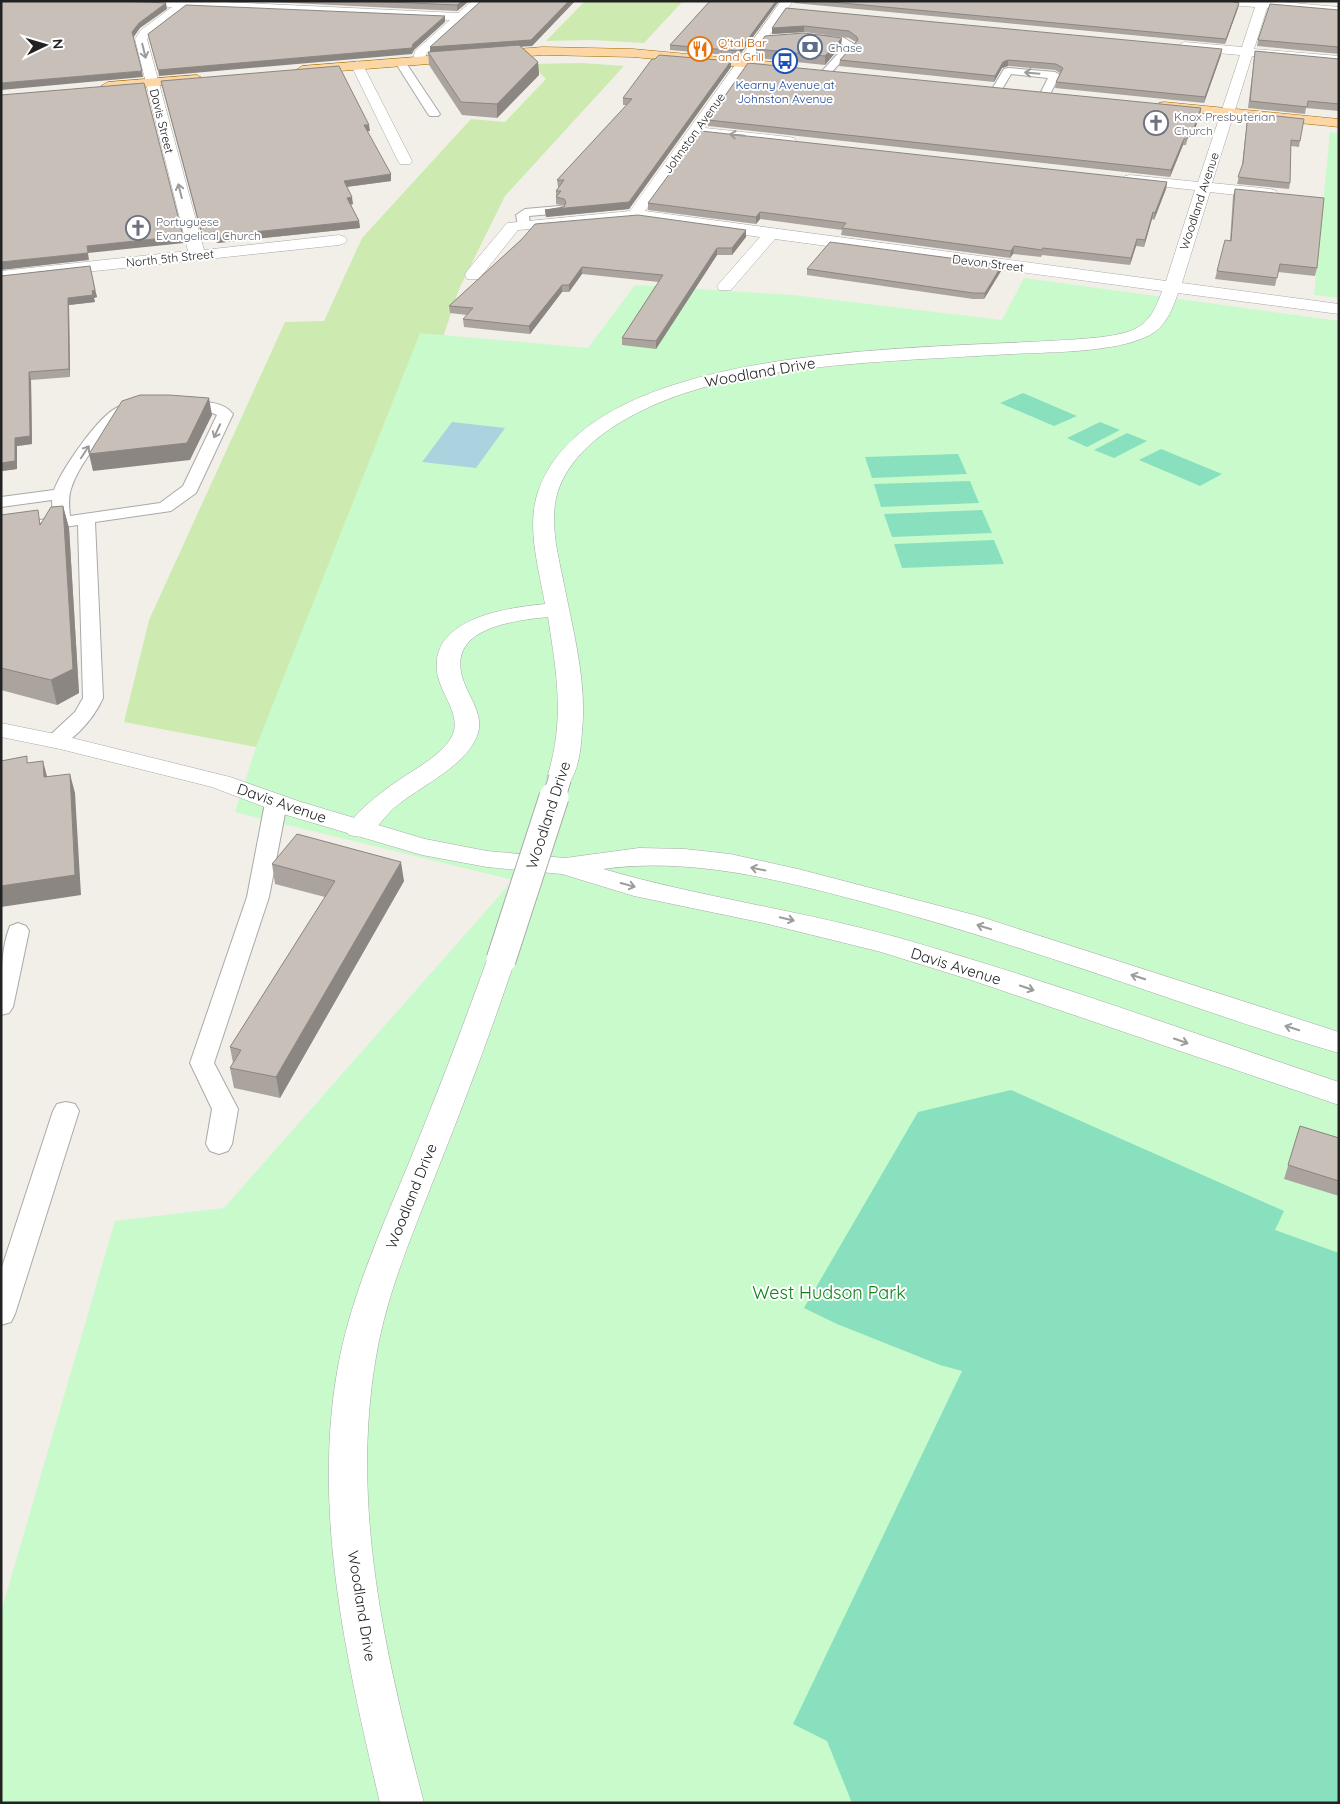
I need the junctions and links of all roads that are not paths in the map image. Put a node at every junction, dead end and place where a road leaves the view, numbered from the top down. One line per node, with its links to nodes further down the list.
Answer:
1 (122, 1): 5 (street)
2 (480, 1): 8 (street)
3 (1230, 1): 4 (street)
4 (1263, 3): 7 (street); 13 (street, Woodland Avenue)
5 (182, 4): 8 (street); 24 (street, Davis Street, one-way to 24)
6 (787, 6): 12 (street, Johnston Avenue)
7 (1339, 11)
8 (461, 17): 14 (street)
9 (804, 37): 21 (lane)
10 (778, 39): 12 (lane)
11 (1168, 44): 13 (street)
12 (759, 45): 17 (street, Johnston Avenue)
13 (1247, 52): 15 (street); 30 (street, Woodland Avenue)
14 (418, 60): 16 (main road); 17 (main road)
15 (1339, 60)
16 (400, 62): 18 (main road); 31 (lane)
17 (743, 63): 19 (main road); 33 (street, Johnston Avenue)
18 (357, 65): 20 (main road); 35 (street)
19 (799, 69)
20 (289, 71)
21 (822, 71): 22 (main road)
22 (846, 73)
23 (211, 77): 24 (main road)
24 (152, 82): 25 (main road); 44 (street, Davis Street, one-way to 24)
25 (96, 87)
26 (992, 88): 27 (main road); 28 (lane, one-way to 26)
27 (1016, 91)
28 (1045, 94)
29 (1152, 104): 30 (main road)
30 (1228, 112): 32 (main road); 37 (street, Woodland Avenue)
31 (434, 114)
32 (1339, 123)
33 (696, 131): 34 (street, one-way to 33); 40 (street, Johnston Avenue)
34 (800, 142)
35 (405, 161)
36 (1114, 177): 37 (street)
37 (1203, 187): 38 (street); 48 (street, Woodland Avenue)
38 (1288, 196)
39 (558, 210): 41 (lane)
40 (638, 215): 41 (street); 42 (street, Devon Street)
41 (519, 226): 45 (street)
42 (771, 234): 47 (street); 48 (street, Devon Street)
43 (339, 240): 44 (street, North 5th Street)
44 (197, 255): 46 (street, North 5th Street)
45 (473, 275)
46 (1, 276)
47 (725, 286)
48 (1172, 286): 49 (street, Devon Street); 57 (street, Woodland Drive)
49 (1339, 309)
50 (146, 406): 52 (lane, one-way to 50)
51 (165, 406): 54 (lane, one-way to 54)
52 (61, 494): 53 (lane); 55 (lane)
53 (1, 502)
54 (86, 520): 55 (lane); 59 (lane)
55 (62, 523): 56 (lane)
56 (1, 531)
57 (557, 609): 61 (street); 70 (street, Woodland Drive, bridge)
58 (1, 730): 59 (street, Davis Avenue)
59 (55, 741): 60 (street, Davis Avenue)
60 (276, 803): 61 (street, Davis Avenue); 68 (lane)
61 (358, 829): 62 (street, Davis Avenue)
62 (564, 866): 65 (street, Davis Avenue, one-way to 62); 66 (street, Davis Avenue, one-way to 66)
63 (11, 947): 64 (lane)
64 (1, 1007)
65 (1339, 1043)
66 (1339, 1094)
67 (66, 1111): 69 (lane)
68 (218, 1144)
69 (1, 1314)
70 (402, 1803)

